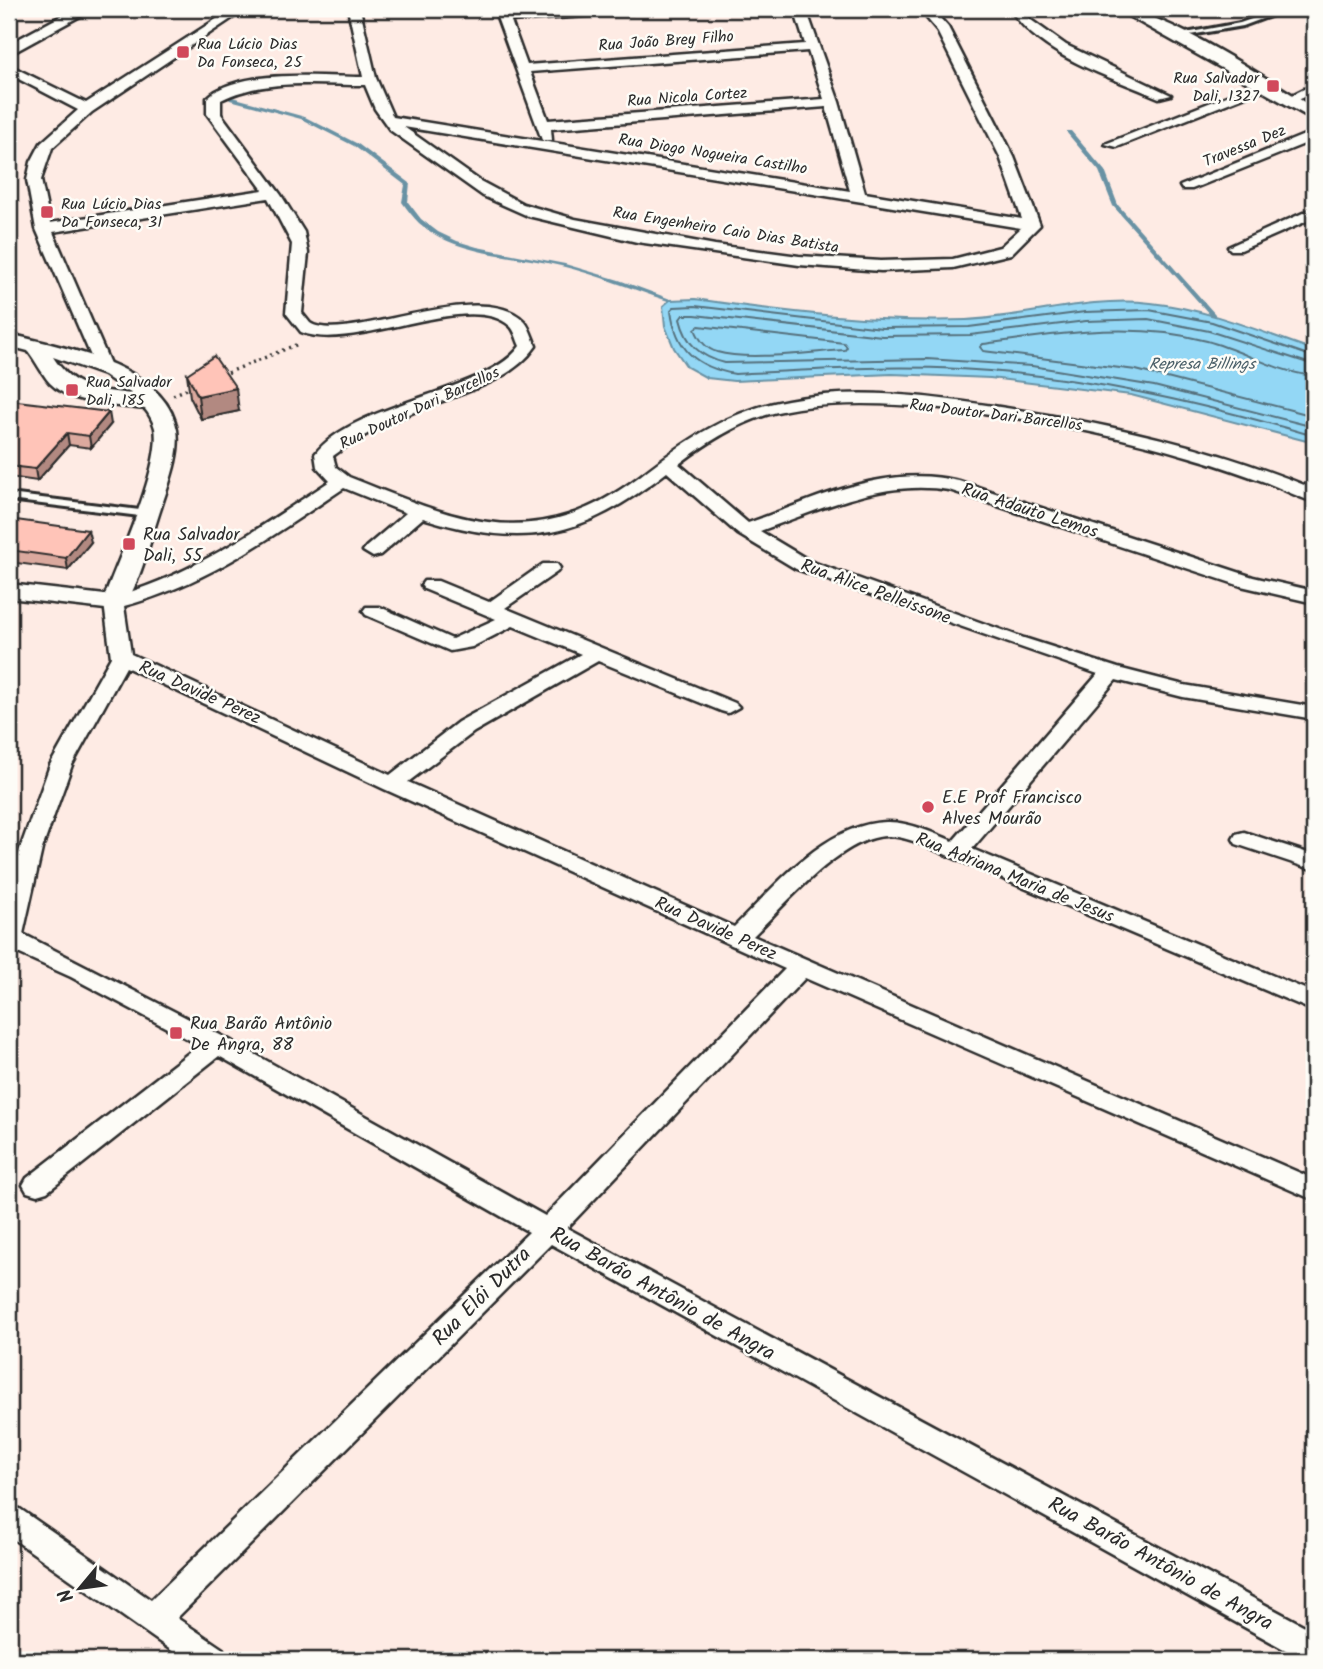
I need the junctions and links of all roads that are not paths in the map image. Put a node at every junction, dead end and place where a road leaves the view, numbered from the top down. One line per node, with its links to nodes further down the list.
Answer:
1 (85, 9): 13 (street)
2 (240, 9): 21 (street)
3 (354, 9): 16 (street, Rua Engenheiro Caio Dias Batista)
4 (633, 9): 10 (street)
5 (800, 9): 12 (street)
6 (925, 9): 35 (street)
7 (1016, 9): 20 (street)
8 (1124, 9): 11 (street)
9 (1286, 9): 11 (lane)
10 (502, 13): 15 (street)
11 (1178, 36): 17 (street)
12 (812, 47): 15 (street, Rua João Brey Filho); 23 (street)
13 (9, 50)
14 (9, 69): 19 (street)
15 (523, 69): 27 (street)
16 (373, 81): 26 (street, Rua Engenheiro Caio Dias Batista); 32 (street)
17 (1267, 85): 22 (street); 30 (street)
18 (1314, 88): 22 (street)
19 (53, 94): 21 (street); 24 (street)
20 (1164, 95)
21 (106, 96): 24 (street)
22 (1291, 99): 25 (street)
23 (832, 102): 27 (street, Rua Nicola Cortez); 33 (street)
24 (87, 109): 36 (street)
25 (1314, 115)
26 (388, 120): 29 (street, Rua Diogo Nogueira Castilho); 35 (street, Rua Engenheiro Caio Dias Batista)
27 (544, 125): 29 (street)
28 (1314, 135): 31 (street, Travessa Dez)
29 (549, 144): 33 (street, Rua Diogo Nogueira Castilho)
30 (1112, 144)
31 (1188, 186)
32 (270, 193): 36 (street); 45 (street, Rua Doutor Dari Barcellos)
33 (858, 194): 35 (street, Rua Diogo Nogueira Castilho)
34 (1314, 212): 37 (street)
35 (1032, 225)
36 (44, 229): 40 (street)
37 (1236, 247)
38 (9, 340): 39 (street)
39 (37, 349): 40 (street); 41 (street)
40 (103, 368): 41 (street); 42 (street); 43 (street)
41 (54, 374): 42 (street)
42 (88, 392): 43 (street)
43 (152, 403): 49 (street)
44 (667, 463): 46 (street, Rua Doutor Dari Barcellos); 48 (street, Rua Doutor Dari Barcellos); 50 (street, Rua Alice Pelleissone)
45 (342, 481): 48 (street, Rua Doutor Dari Barcellos); 56 (street)
46 (1314, 496)
47 (9, 497): 49 (lane)
48 (421, 510): 51 (street)
49 (148, 514): 56 (street)
50 (745, 530): 55 (street, Rua Adauto Lemos); 62 (street, Rua Alice Pelleissone)
51 (373, 551)
52 (550, 568): 57 (street)
53 (431, 585): 57 (street)
54 (9, 591): 56 (street)
55 (1314, 597)
56 (114, 603): 61 (street)
57 (491, 609): 59 (street)
58 (373, 611): 59 (street)
59 (513, 618): 60 (street)
60 (597, 653): 63 (street); 65 (street)
61 (121, 657): 65 (street, Rua Davide Perez); 70 (street)
62 (1111, 672): 64 (street); 67 (street)
63 (728, 707)
64 (1314, 713)
65 (392, 784): 69 (street, Rua Davide Perez)
66 (1244, 839): 68 (street)
67 (957, 851): 69 (street, Rua Adriana Maria de Jesus); 72 (street, Rua Adriana Maria de Jesus)
68 (1314, 863)
69 (738, 937): 71 (street, Rua Davide Perez)
70 (10, 940): 73 (street, Rua Barão Antônio de Angra)
71 (802, 967): 75 (street, Rua Davide Perez); 76 (street, Rua Elói Dutra)
72 (1314, 1003)
73 (216, 1045): 74 (street); 76 (street, Rua Barão Antônio de Angra)
74 (37, 1185)
75 (1314, 1190)
76 (548, 1230): 78 (street, Rua Elói Dutra); 79 (street, Rua Barão Antônio de Angra)
77 (9, 1519): 78 (street)
78 (155, 1619): 80 (street)
79 (1314, 1648)
80 (211, 1660)

